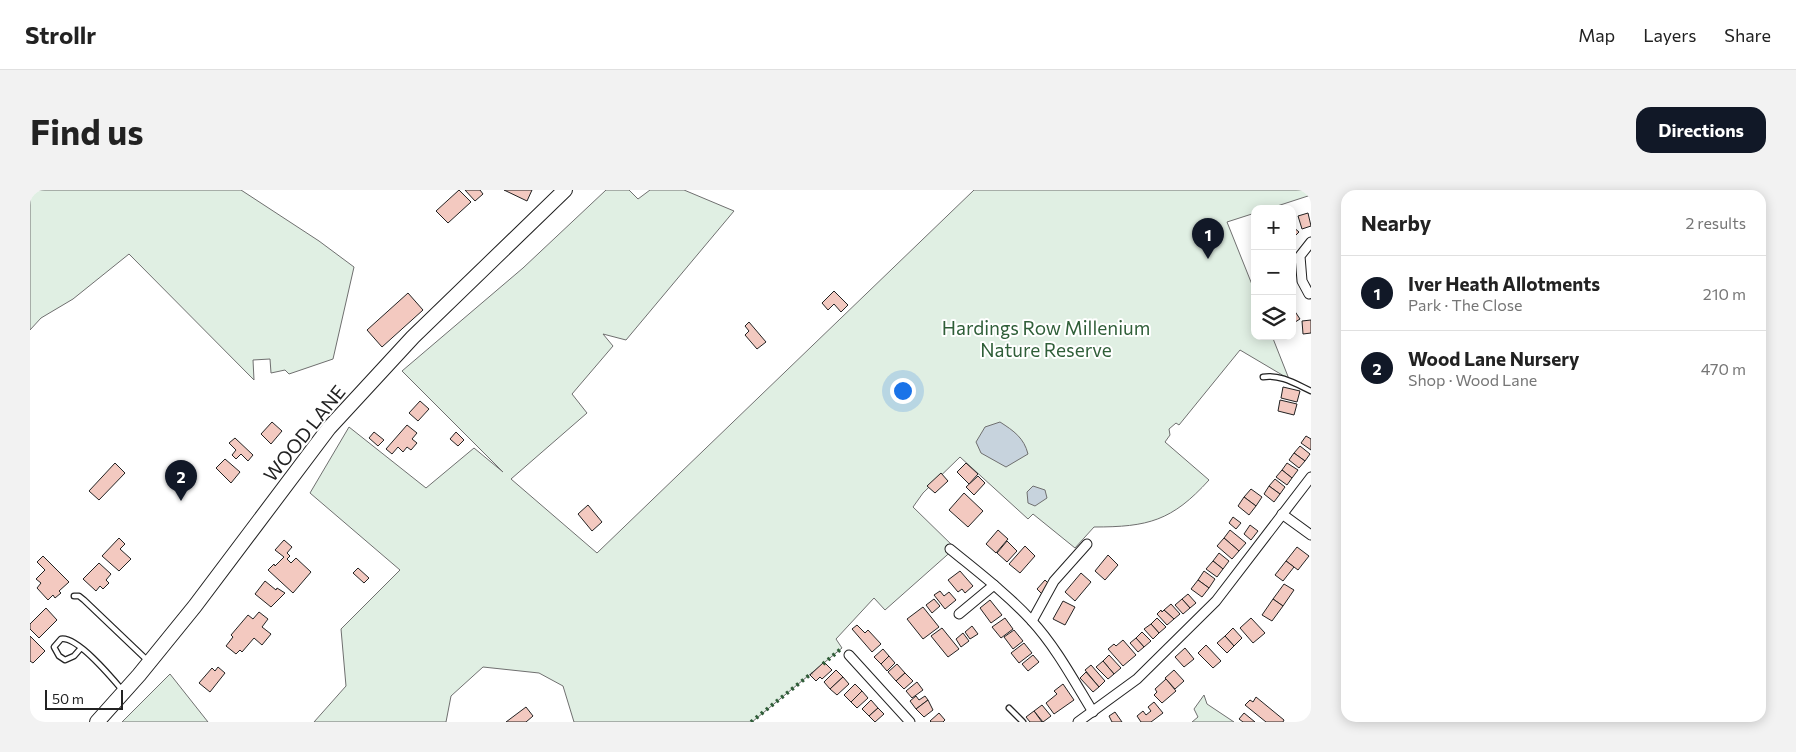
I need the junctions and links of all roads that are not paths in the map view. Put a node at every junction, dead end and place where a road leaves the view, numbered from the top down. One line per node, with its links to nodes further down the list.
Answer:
1 (565, 190): 17 (street, WOOD LANE)
2 (1311, 242): 3 (street)
3 (1310, 294)
4 (1262, 377): 5 (lane)
5 (1311, 391)
6 (1311, 477): 7 (street)
7 (1282, 514): 8 (street); 20 (street)
8 (1311, 535)
9 (1087, 544): 14 (street)
10 (950, 549): 11 (street)
11 (994, 585): 13 (street); 14 (street)
12 (74, 596): 17 (lane)
13 (959, 614)
14 (1032, 621): 20 (street)
15 (81, 648): 15 (lane); 18 (lane)
16 (850, 655): 22 (street)
17 (149, 662): 18 (street, WOOD LANE)
18 (124, 692): 21 (street, WOOD LANE)
19 (1009, 708): 23 (lane)
20 (1093, 712): 24 (street)
21 (97, 722)
22 (910, 722)
23 (1022, 722)
24 (1078, 722)

